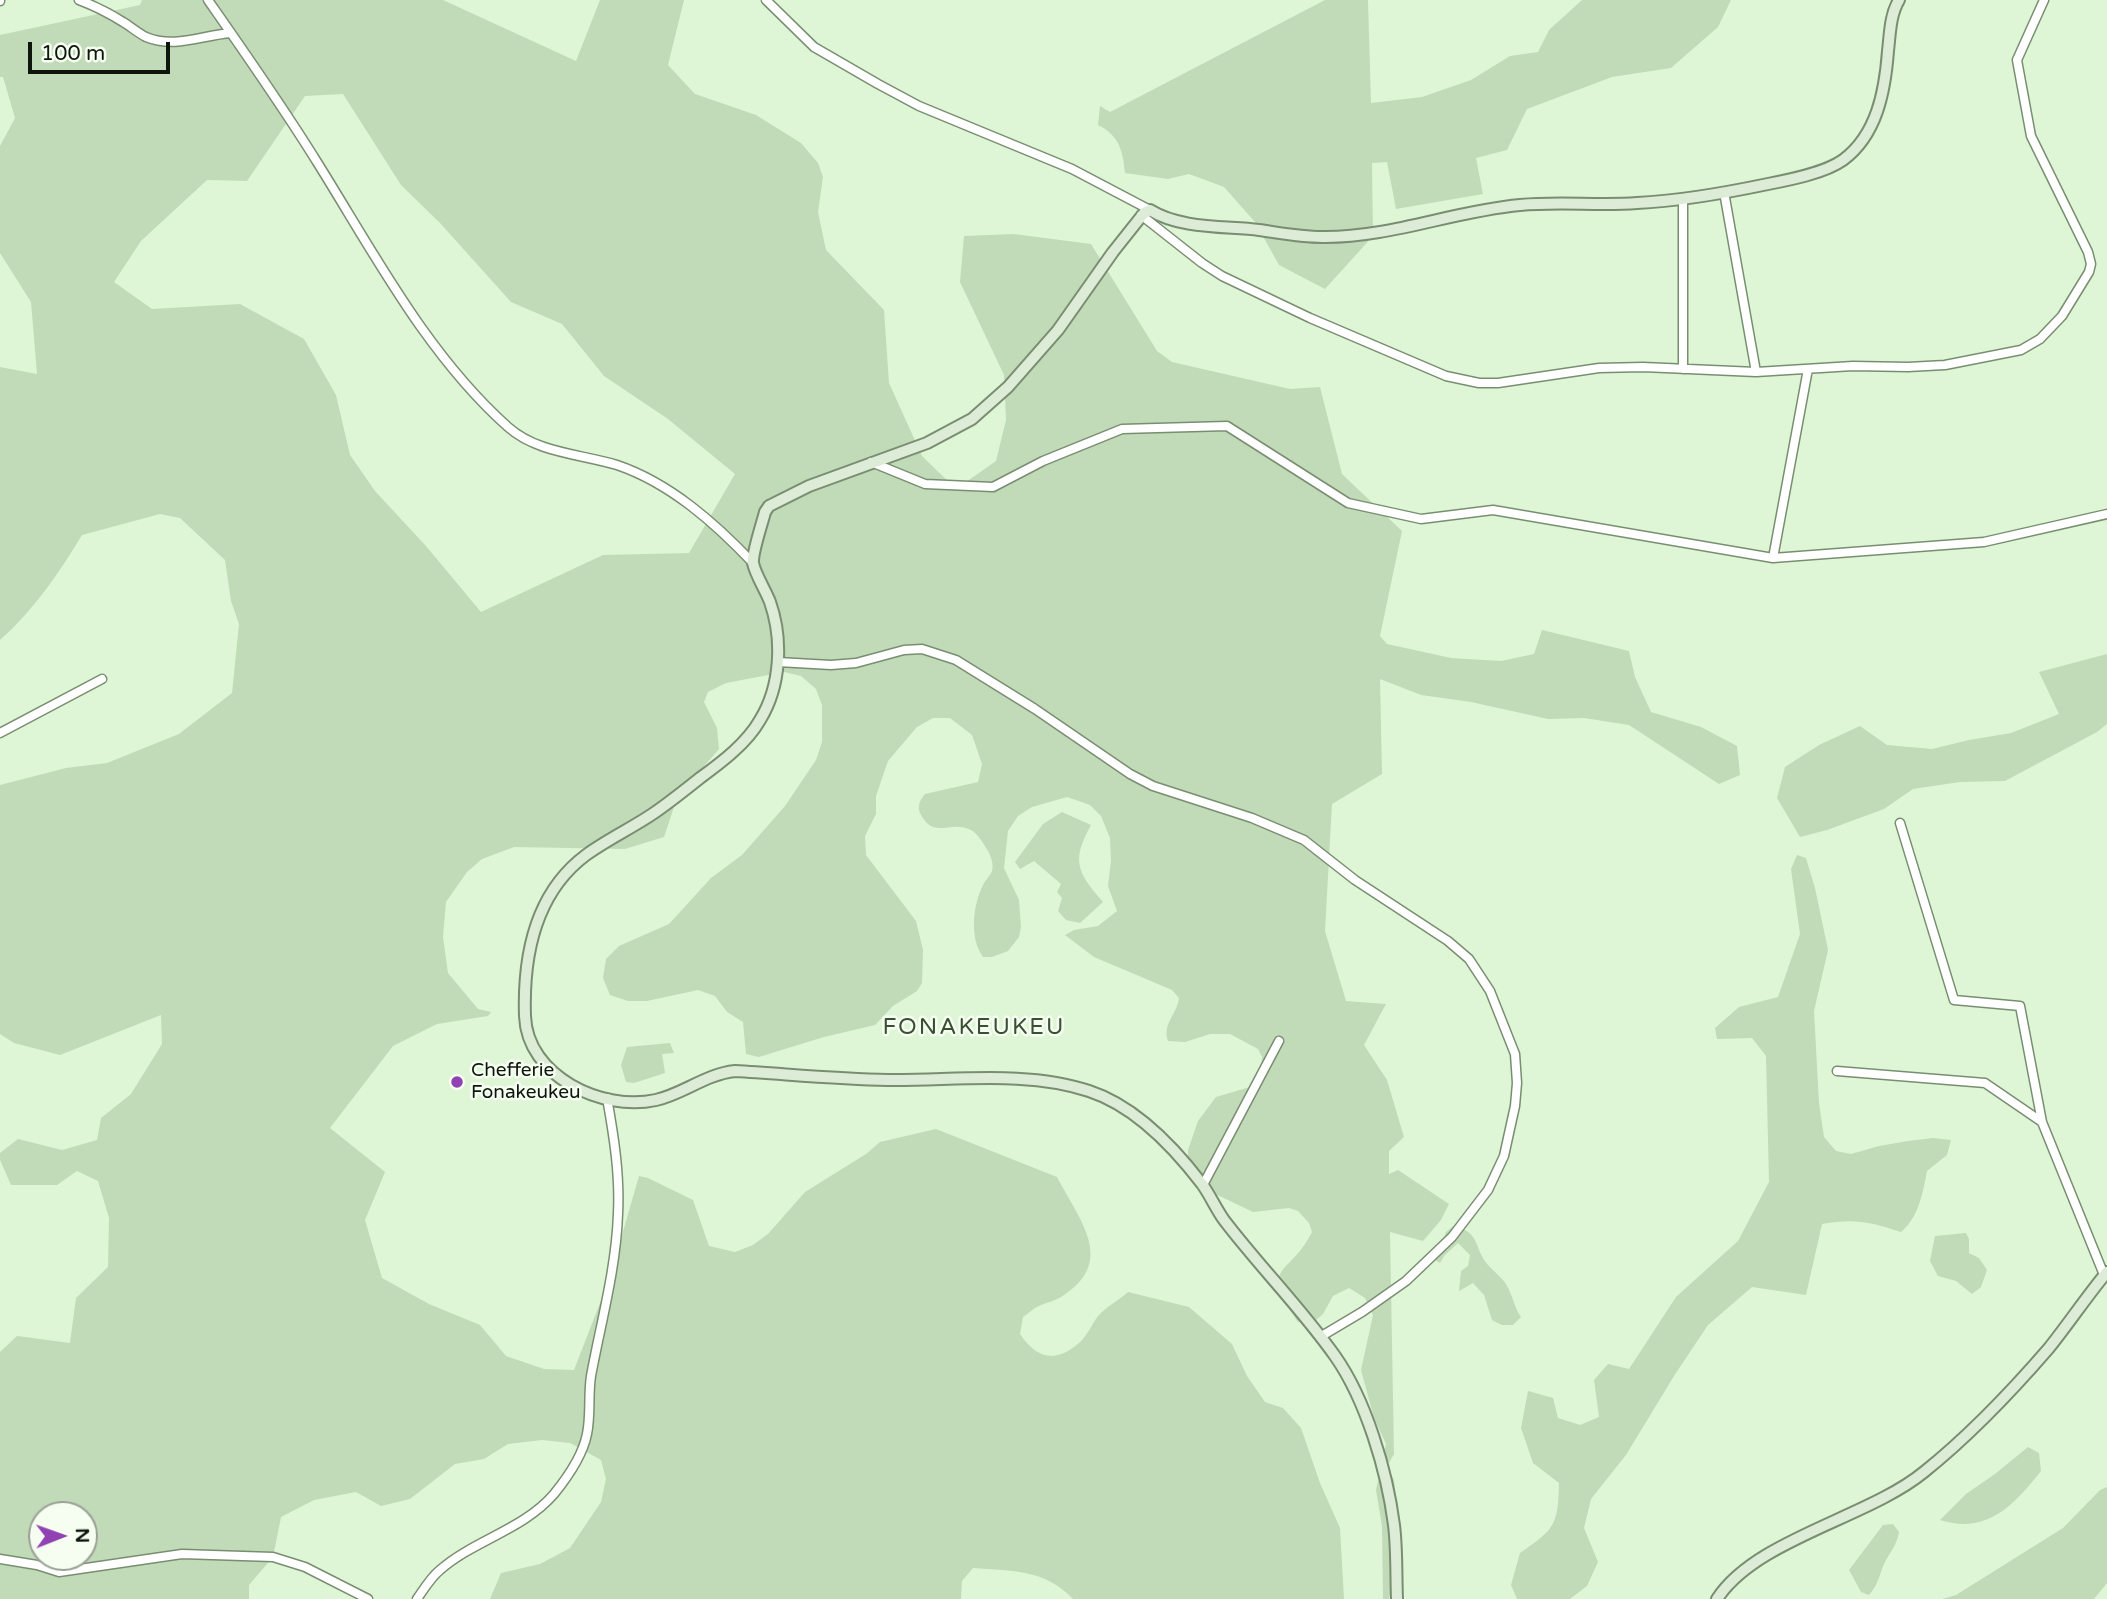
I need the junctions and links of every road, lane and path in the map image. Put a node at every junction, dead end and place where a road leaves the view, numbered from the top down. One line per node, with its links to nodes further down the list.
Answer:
1 (79, 0): 6 (street)
2 (208, 0): 6 (street)
3 (766, 0): 9 (street)
4 (1899, 0): 7 (street)
5 (2044, 0): 11 (street)
6 (231, 33): 16 (street)
7 (1724, 192): 8 (street); 12 (street)
8 (1683, 199): 9 (street); 10 (street)
9 (1146, 212): 10 (street); 13 (street)
10 (1683, 369): 12 (street)
11 (1808, 369): 12 (street); 15 (street)
12 (1756, 372)
13 (871, 462): 15 (street); 16 (street)
14 (2107, 514): 15 (street)
15 (1773, 558)
16 (753, 563): 17 (street)
17 (778, 662): 23 (street); 27 (street)
18 (102, 679): 19 (street)
19 (0, 733)
20 (1900, 822): 24 (street)
21 (1279, 1041): 25 (street)
22 (1838, 1071): 24 (street)
23 (607, 1098): 25 (street); 30 (street)
24 (2042, 1122): 26 (street)
25 (1203, 1185): 27 (street)
26 (2105, 1273): 32 (street)
27 (1321, 1337): 31 (street)
28 (0, 1559): 29 (street)
29 (368, 1599)
30 (417, 1599)
31 (1397, 1599)
32 (1717, 1599)

